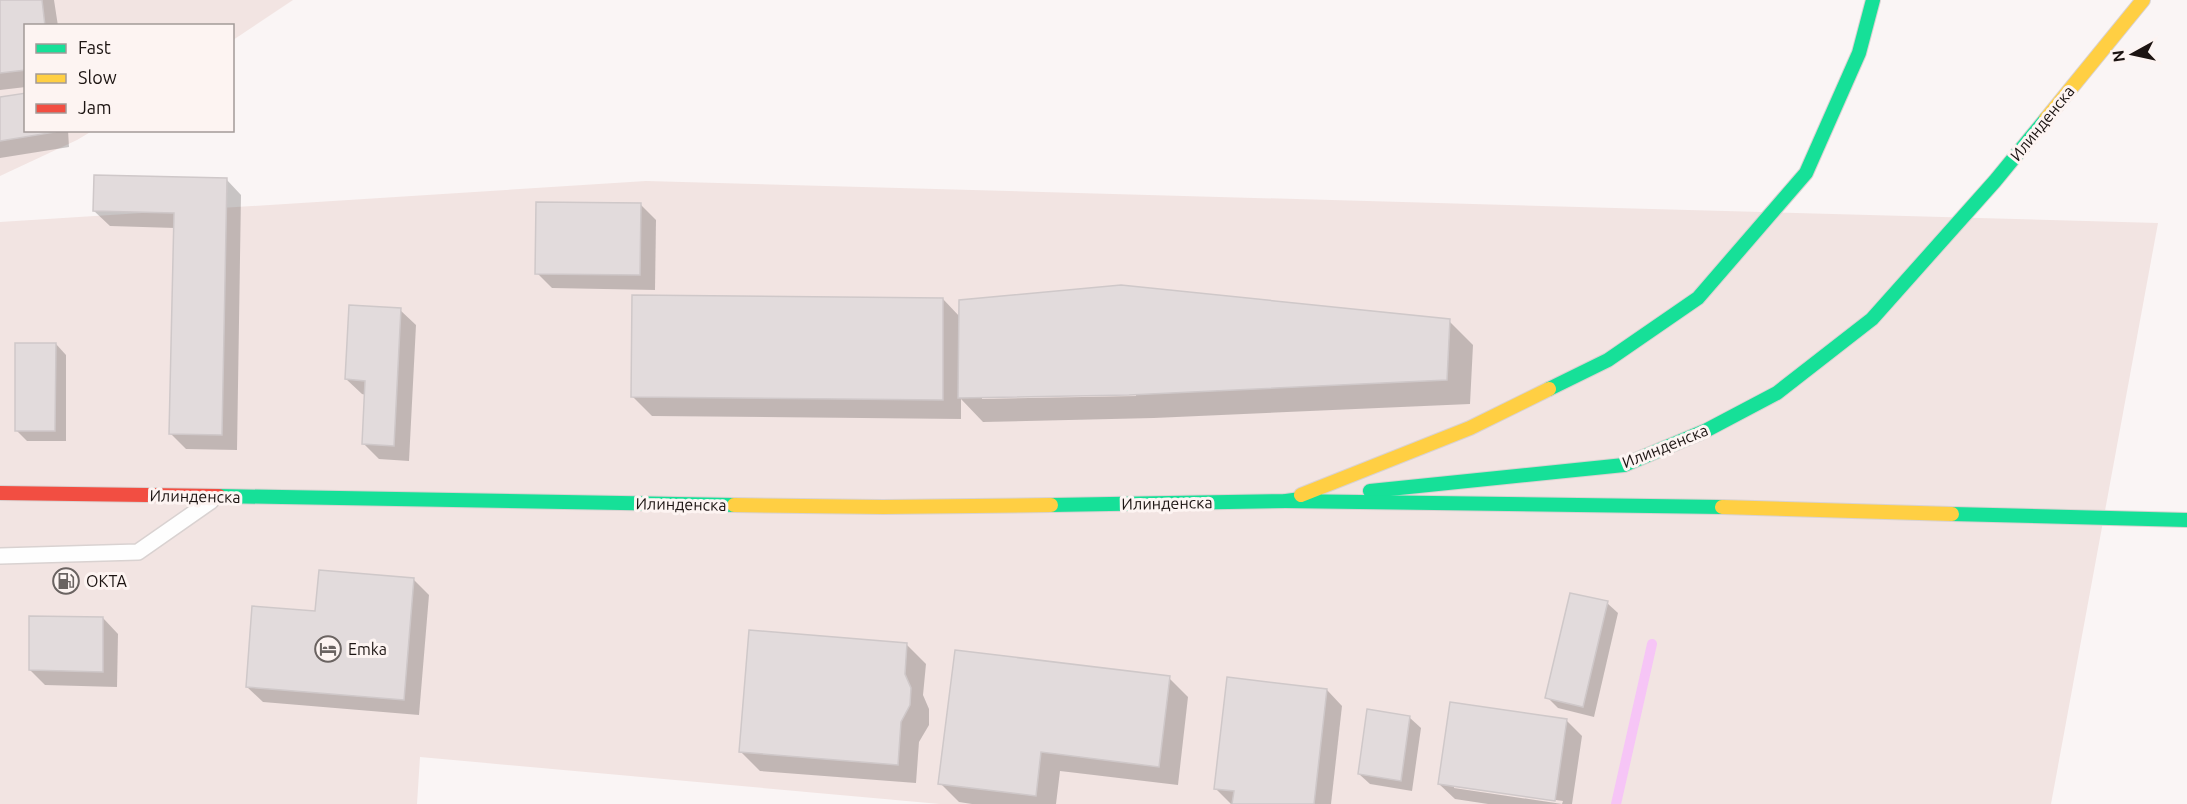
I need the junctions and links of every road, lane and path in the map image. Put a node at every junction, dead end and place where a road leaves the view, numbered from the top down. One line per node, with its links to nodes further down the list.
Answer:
1 (1873, 0): 5 (main road)
2 (2143, 0): 5 (main road, Илинденска)
3 (0, 493): 4 (main road, Илинденска)
4 (218, 496): 5 (main road, Илинденска); 7 (lane)
5 (1286, 501): 6 (main road)
6 (2187, 520)
7 (0, 556)

